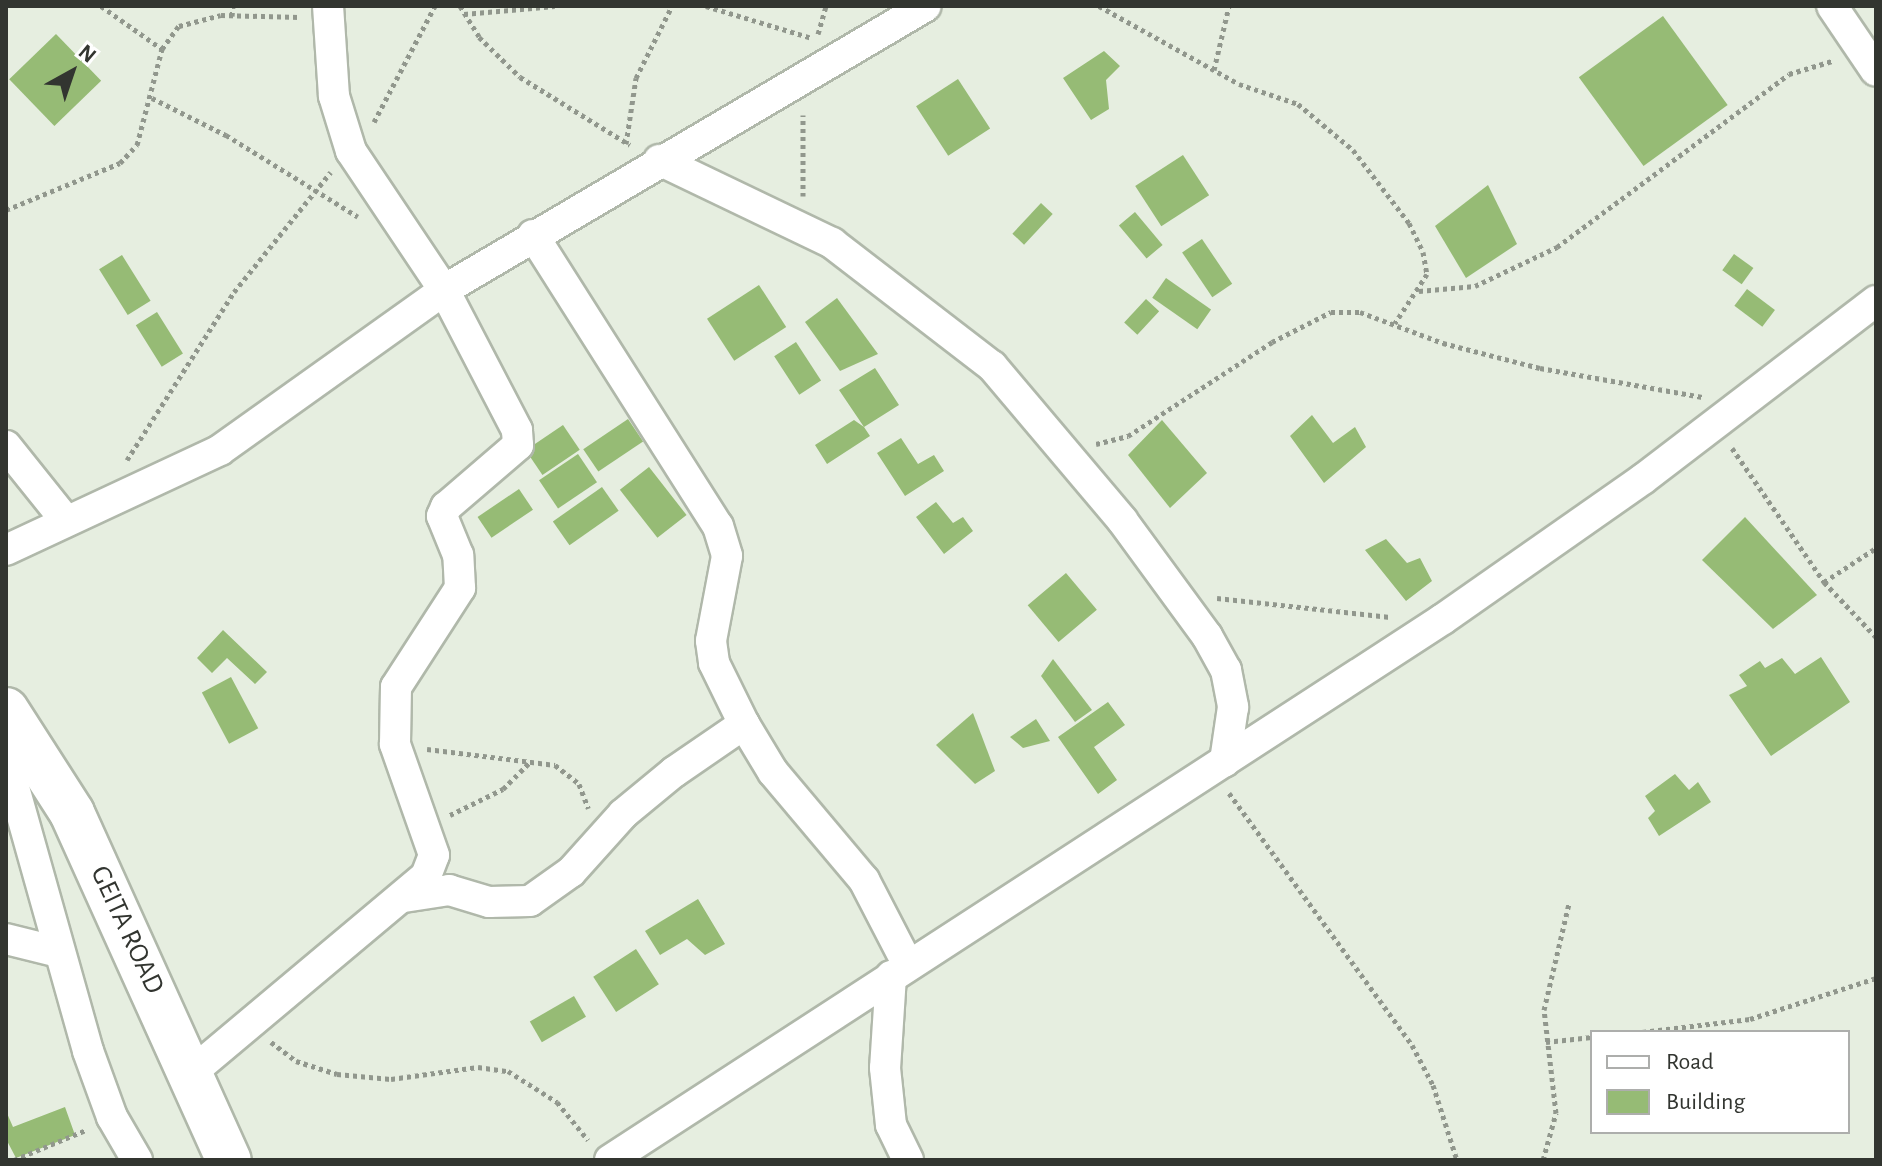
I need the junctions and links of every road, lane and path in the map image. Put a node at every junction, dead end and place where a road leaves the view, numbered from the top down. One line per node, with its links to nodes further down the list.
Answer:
1 (101, 6): 16 (path)
2 (233, 6): 14 (path)
3 (435, 6): 22 (path)
4 (460, 6): 13 (path)
5 (555, 6): 13 (path)
6 (672, 6): 21 (path)
7 (706, 6): 15 (path)
8 (926, 6): 19 (street)
9 (1099, 6): 18 (path)
10 (1229, 6): 18 (path)
11 (1832, 6): 17 (street)
12 (328, 12): 14 (path); 22 (street)
13 (464, 14): 21 (path)
14 (232, 16): 16 (path)
15 (816, 40)
16 (162, 49): 20 (path)
17 (1872, 65): 30 (path)
18 (1214, 70): 30 (path)
19 (808, 75): 23 (street); 26 (path)
20 (152, 98): 24 (path); 25 (path)
21 (626, 144): 23 (path)
22 (351, 151): 24 (path); 27 (street)
23 (659, 160): 26 (street); 28 (street)
24 (312, 192): 27 (path); 37 (path)
25 (6, 210)
26 (803, 225): 35 (street)
27 (400, 229): 29 (street)
28 (533, 235): 29 (street); 46 (street)
29 (444, 290): 37 (street); 47 (street)
30 (1419, 291): 32 (path)
31 (1876, 301): 33 (street)
32 (1395, 323): 33 (path); 35 (path)
33 (1742, 404): 34 (street)
34 (1717, 423): 41 (path); 43 (street)
35 (1059, 444): 42 (street)
36 (6, 446): 38 (street)
37 (104, 504): 38 (street)
38 (66, 521): 40 (street)
39 (1876, 548): 41 (path)
40 (6, 550)
41 (1824, 582): 44 (path)
42 (1173, 590): 43 (path); 50 (street)
43 (1443, 619): 50 (street)
44 (1876, 637)
45 (6, 710): 64 (highway, GEITA ROAD)
46 (744, 724): 53 (street); 58 (street)
47 (395, 744): 49 (path); 51 (street)
48 (6, 759): 52 (street)
49 (530, 762): 51 (path); 53 (path)
50 (1218, 765): 58 (street); 71 (path)
51 (430, 830): 54 (street)
52 (14, 832): 57 (street)
53 (597, 844): 54 (street)
54 (404, 897): 60 (street)
55 (1569, 903): 63 (path)
56 (6, 939): 57 (street)
57 (58, 952): 65 (street)
58 (899, 971): 66 (street); 70 (street)
59 (1876, 978): 61 (path)
60 (253, 1025): 64 (street); 66 (path)
61 (1659, 1030)
62 (1590, 1037): 63 (path)
63 (1546, 1042): 72 (path)
64 (191, 1073): 69 (highway, GEITA ROAD)
65 (112, 1117): 67 (path); 68 (street)
66 (602, 1154)
67 (14, 1160)
68 (137, 1160)
69 (229, 1160)
70 (908, 1160)
71 (1457, 1160)
72 (1543, 1160)

